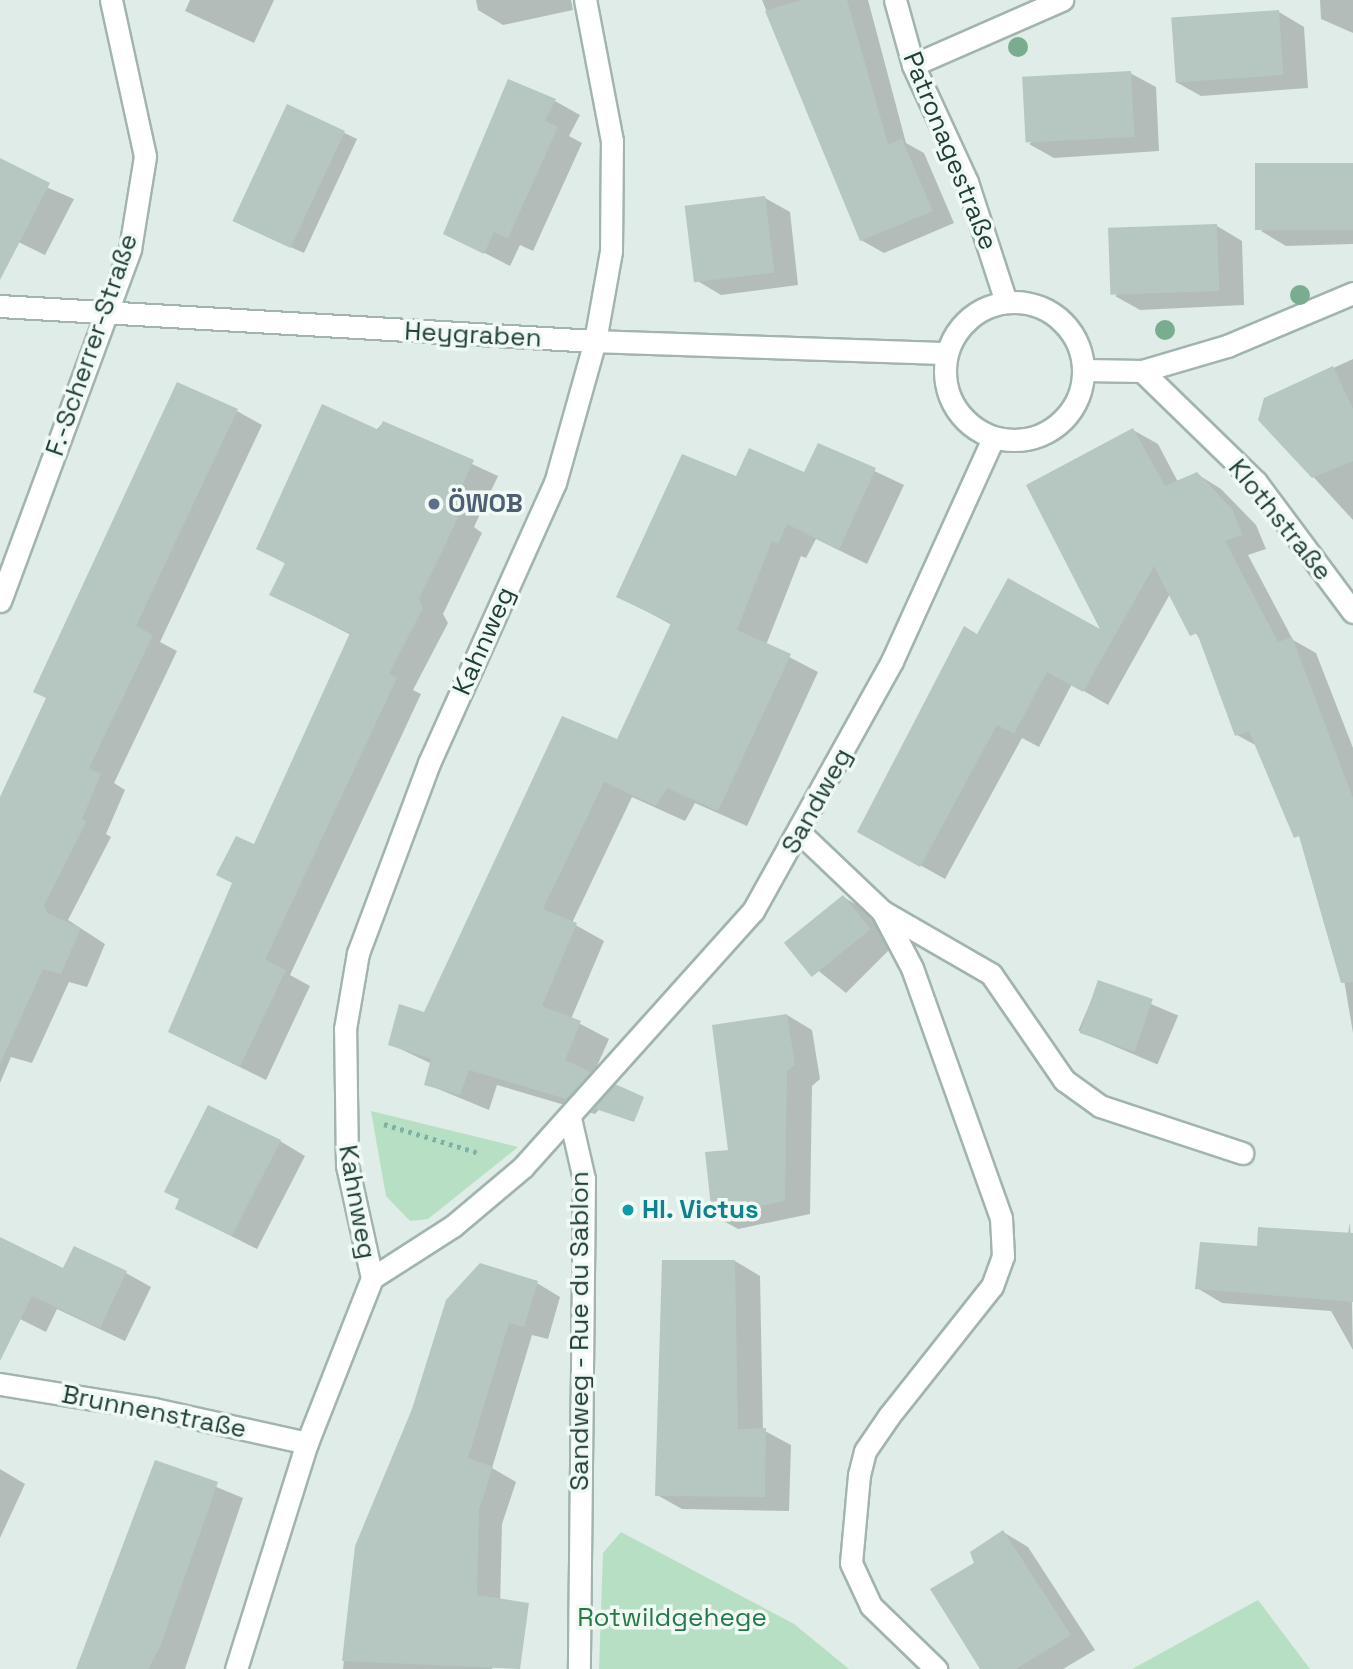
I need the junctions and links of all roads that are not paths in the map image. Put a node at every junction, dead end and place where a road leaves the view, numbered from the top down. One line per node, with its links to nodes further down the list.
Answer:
1 (111, 0): 9 (street, F.-Scherrer-Straße)
2 (585, 0): 10 (street, Kahnweg)
3 (895, 0): 5 (street, Patronagestraße)
4 (1062, 0): 5 (street)
5 (913, 65): 7 (street, Patronagestraße)
6 (1353, 293): 13 (street)
7 (1006, 302): 11 (street); 12 (street)
8 (0, 306): 9 (street, Heygraben)
9 (108, 316): 10 (street, Heygraben); 15 (street, F.-Scherrer-Straße)
10 (595, 341): 11 (street, Heygraben); 21 (street, Kahnweg)
11 (946, 353): 14 (street)
12 (1084, 370): 13 (street); 14 (street)
13 (1142, 371): 16 (street, Klothstraße)
14 (993, 438): 17 (street, Sandweg)
15 (0, 601)
16 (1353, 612)
17 (800, 833): 18 (street); 19 (street, Sandweg)
18 (882, 911): 20 (street); 26 (street)
19 (569, 1118): 21 (street, Sandweg - Rue du Sablon); 25 (street, Sandweg - Rue du Sablon)
20 (1242, 1153)
21 (372, 1278): 23 (street)
22 (0, 1384): 23 (street, Brunnenstraße)
23 (307, 1443): 24 (street)
24 (236, 1669)
25 (579, 1669)
26 (936, 1669)

